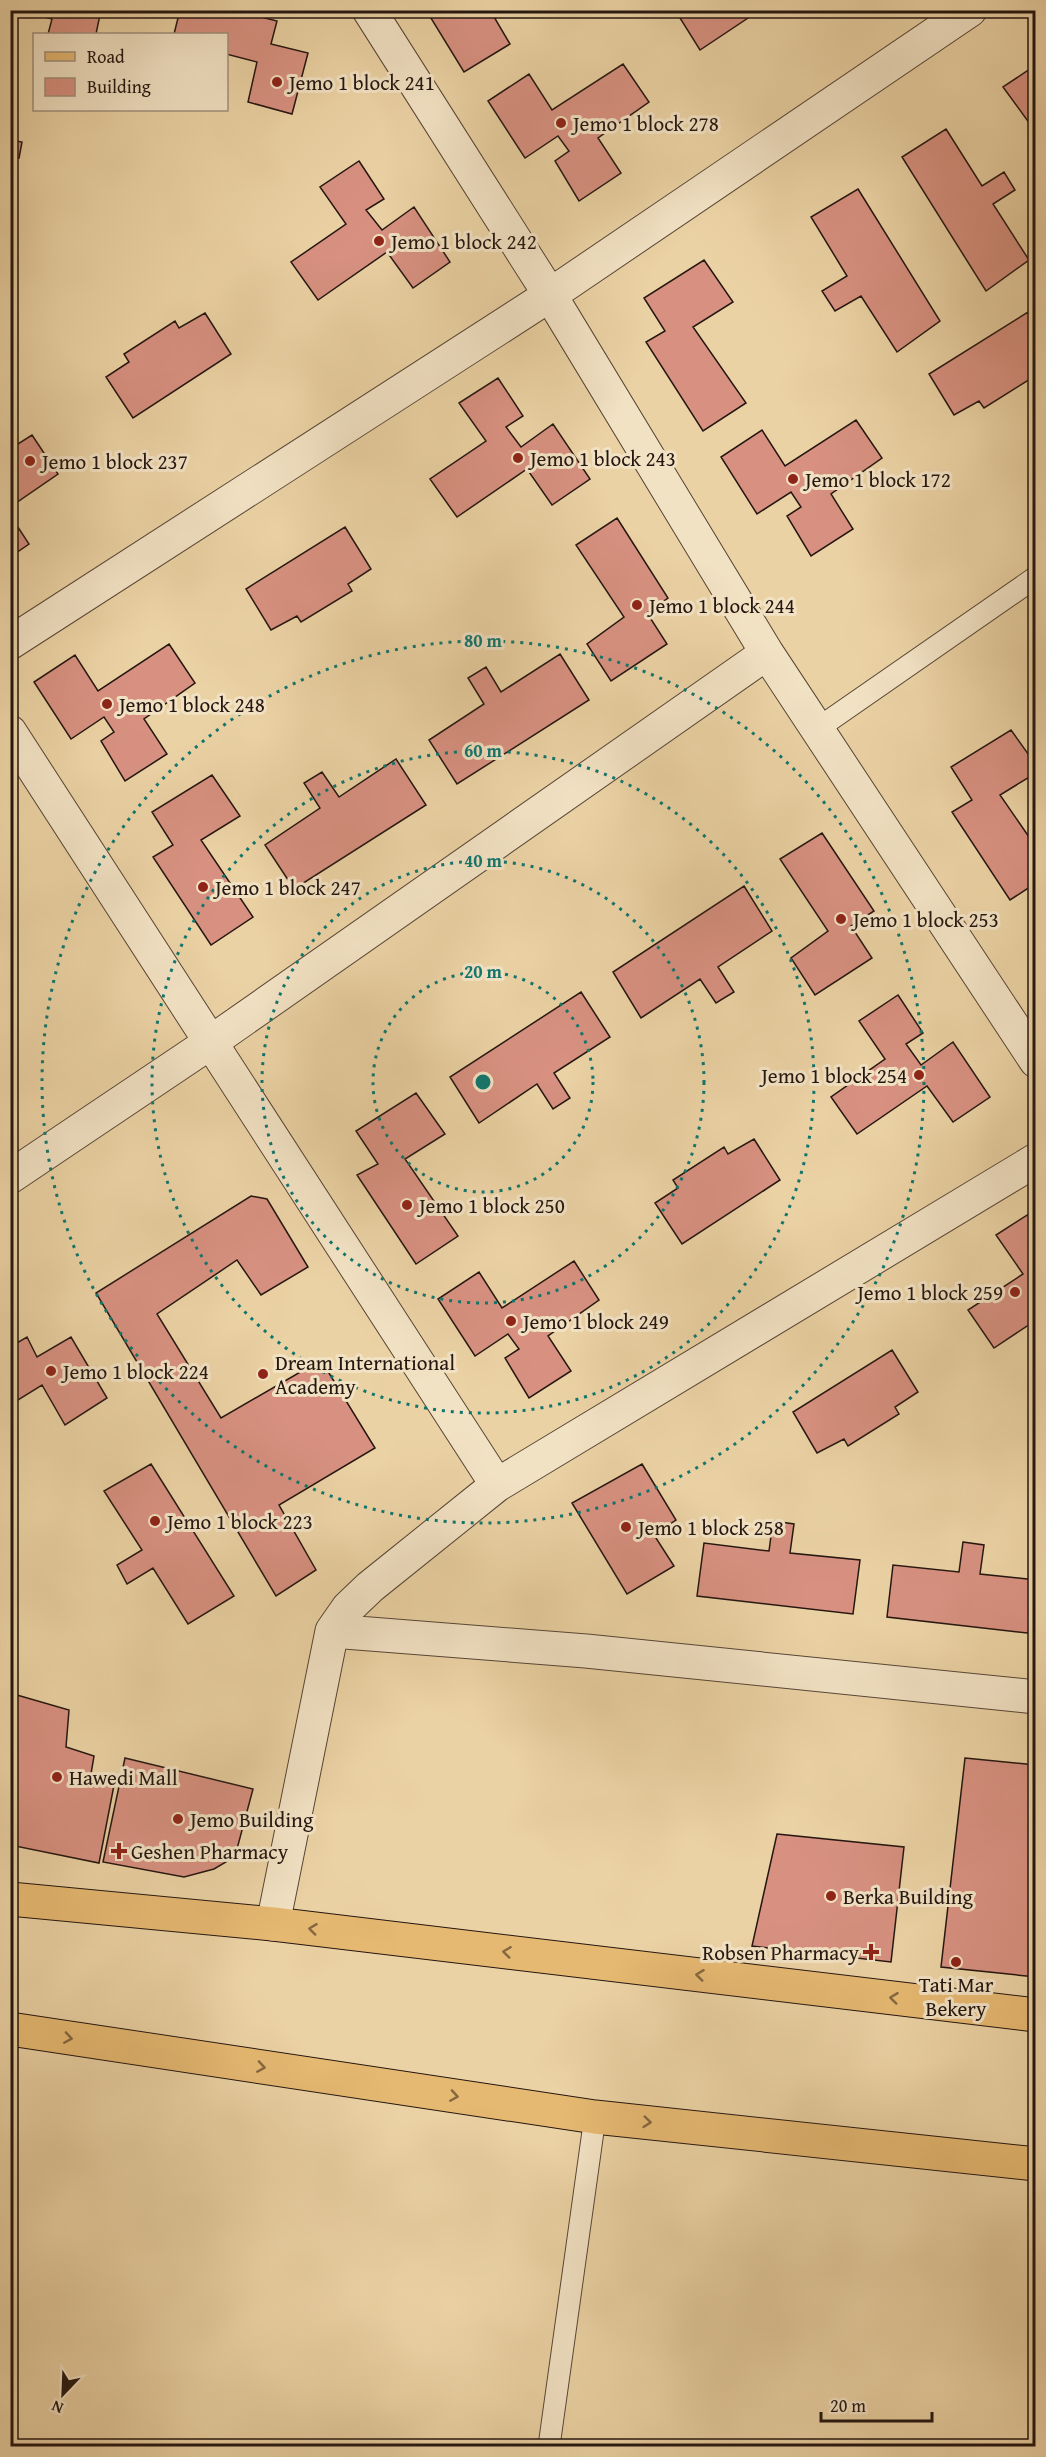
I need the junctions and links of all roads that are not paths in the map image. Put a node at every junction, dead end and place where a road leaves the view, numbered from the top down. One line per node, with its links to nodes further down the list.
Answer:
1 (369, 10): 3 (street)
2 (970, 10): 3 (street)
3 (550, 295): 5 (street); 6 (street)
4 (1035, 578): 7 (lane)
5 (10, 643)
6 (767, 653): 7 (street); 9 (street)
7 (817, 729): 10 (street)
8 (10, 732): 9 (street)
9 (211, 1042): 12 (street); 13 (street)
10 (1035, 1061)
11 (1035, 1160): 13 (street)
12 (10, 1177)
13 (497, 1485): 14 (street)
14 (332, 1631): 15 (street); 17 (street)
15 (1035, 1697)
16 (10, 1899): 17 (main road)
17 (273, 1924): 18 (main road, one-way to 17)
18 (1035, 2015)
19 (10, 2029): 20 (main road, one-way to 20)
20 (595, 2117): 21 (main road, one-way to 21); 22 (lane)
21 (1035, 2164)
22 (549, 2446)

